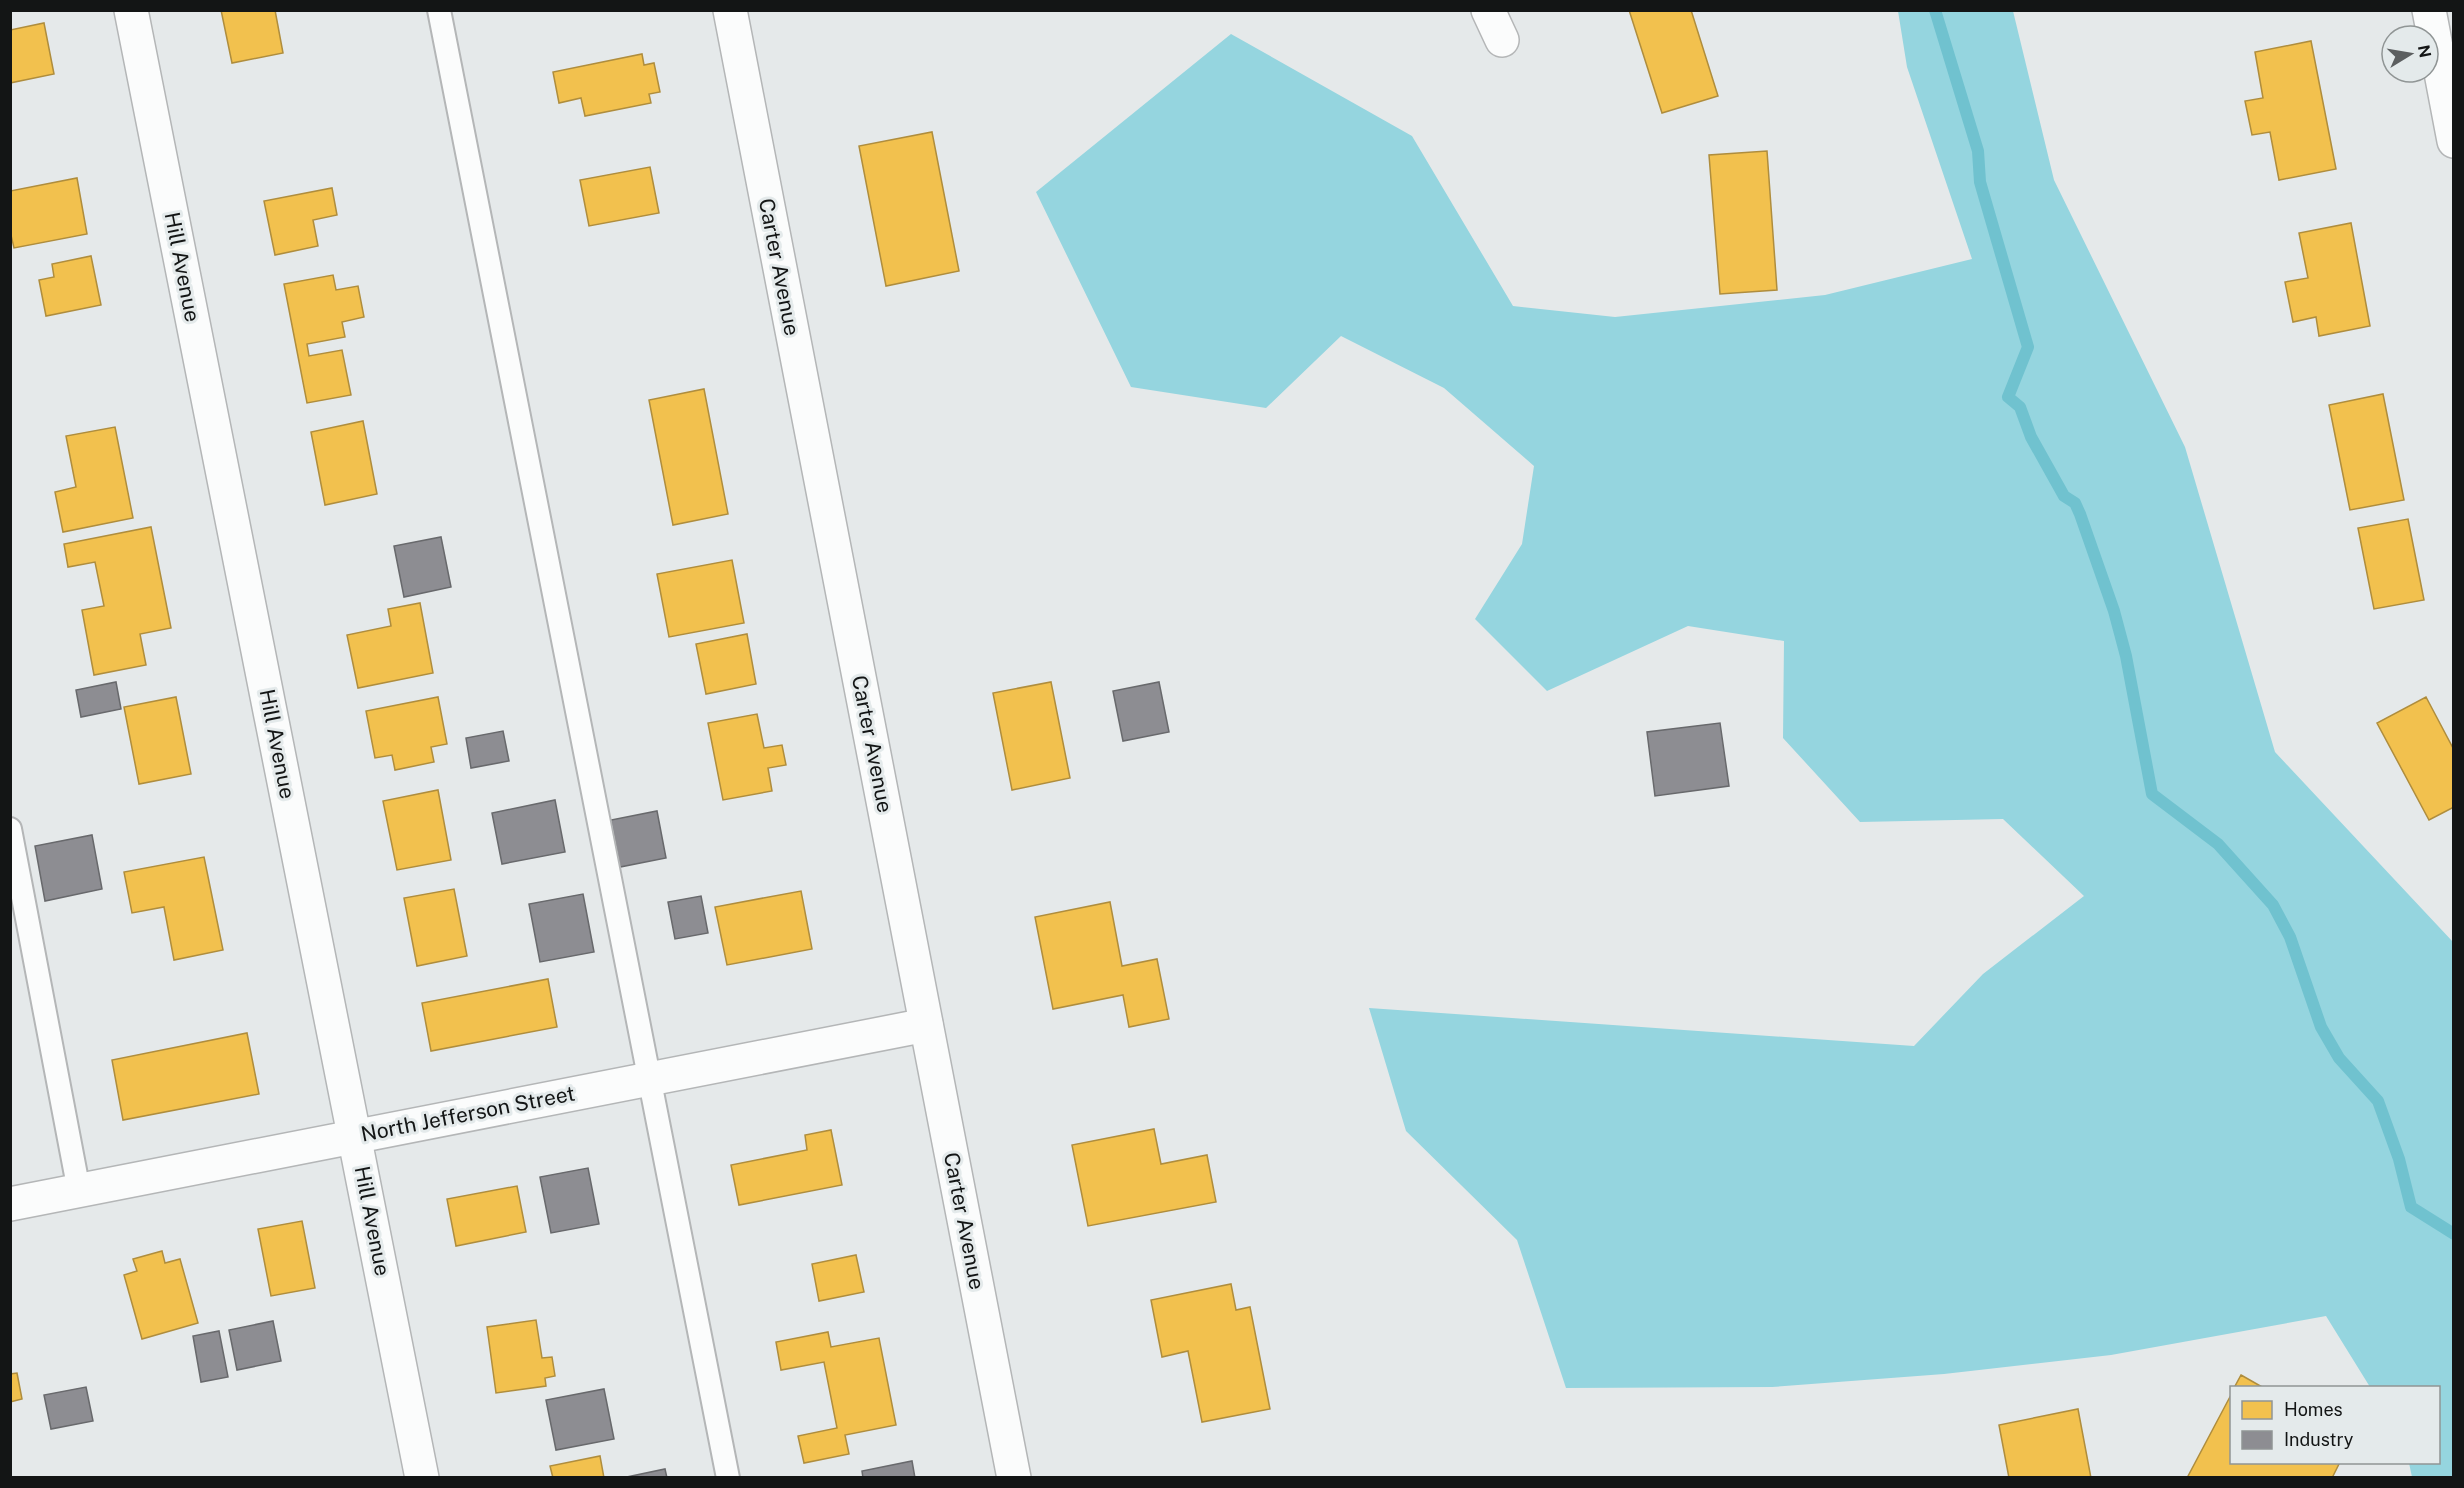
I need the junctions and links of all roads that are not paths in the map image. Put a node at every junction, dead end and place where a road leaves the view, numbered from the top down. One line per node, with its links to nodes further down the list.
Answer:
1 (131, 10): 11 (street, Hill Avenue)
2 (439, 10): 10 (lane)
3 (730, 10): 9 (street, Carter Avenue)
4 (1488, 10): 6 (street)
5 (2429, 10): 7 (street)
6 (1502, 39)
7 (2454, 141)
8 (10, 829): 12 (lane)
9 (926, 1024): 10 (street, North Jefferson Street); 16 (street, Carter Avenue)
10 (650, 1079): 11 (street, North Jefferson Street); 15 (lane)
11 (355, 1137): 12 (street, North Jefferson Street); 14 (street, Hill Avenue)
12 (79, 1191): 13 (street, North Jefferson Street)
13 (10, 1204)
14 (422, 1478)
15 (728, 1478)
16 (1014, 1478)

